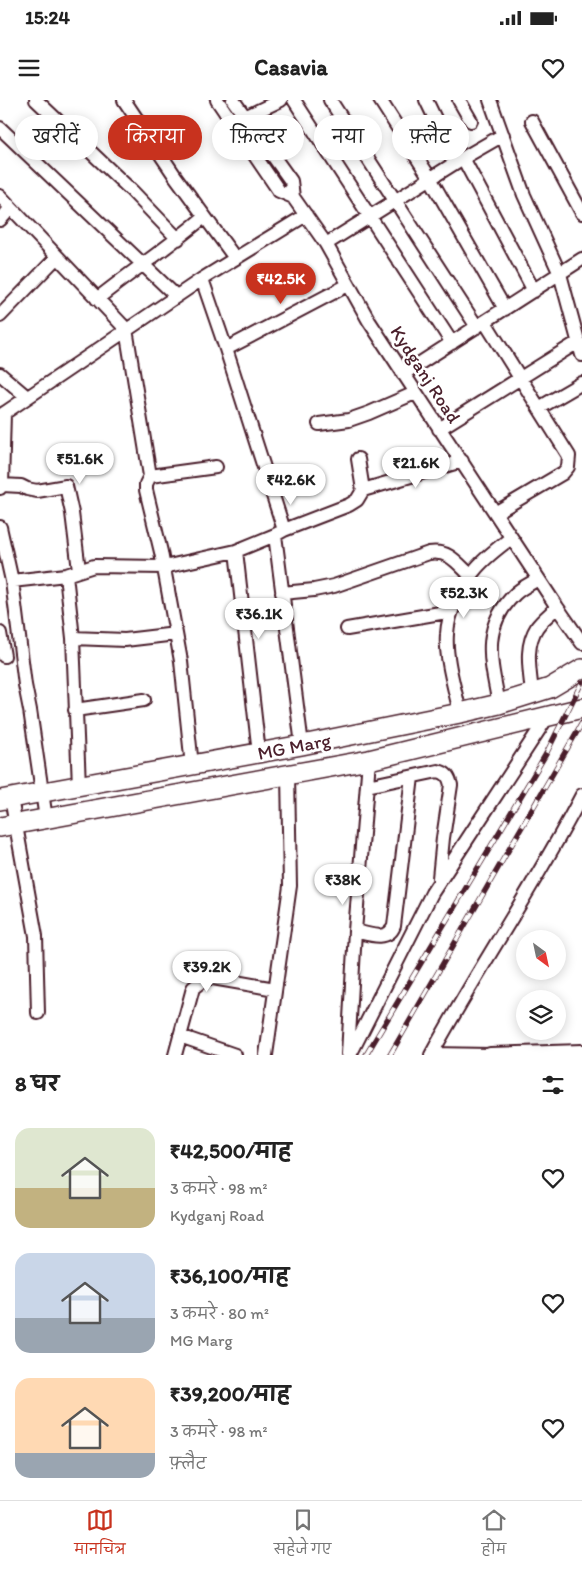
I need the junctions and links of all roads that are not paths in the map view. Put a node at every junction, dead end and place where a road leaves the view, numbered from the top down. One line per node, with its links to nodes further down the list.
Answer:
1 (36, 100): 32 (street)
2 (124, 100): 30 (street)
3 (217, 100): 24 (street, Kydganj Road)
4 (234, 100): 12 (street, Kydganj Road)
5 (281, 100): 13 (street)
6 (294, 100): 29 (street)
7 (330, 100): 25 (street)
8 (380, 100): 22 (street)
9 (426, 100): 14 (street)
10 (459, 100): 15 (street)
11 (490, 100): 18 (street)
12 (244, 115)
13 (249, 115)
14 (434, 115)
15 (471, 121)
16 (532, 121): 27 (street)
17 (0, 128): 37 (street)
18 (503, 136): 19 (street); 38 (street)
19 (469, 155)
20 (276, 160): 24 (street, Kydganj Road)
21 (459, 160): 22 (street); 41 (street)
22 (430, 178): 25 (street); 44 (street)
23 (0, 196): 26 (street)
24 (293, 197): 28 (street, Kydganj Road)
25 (394, 200): 29 (street); 46 (street)
26 (11, 208): 31 (street); 34 (street)
27 (582, 213)
28 (306, 215): 33 (street, Kydganj Road); 35 (street)
29 (368, 216): 33 (street); 49 (street)
30 (204, 217): 32 (street); 35 (street)
31 (0, 220)
32 (178, 239): 37 (street)
33 (326, 244): 40 (street, Kydganj Road)
34 (58, 257): 43 (street); 45 (street)
35 (235, 258): 39 (street)
36 (582, 259): 38 (street)
37 (143, 263): 42 (street); 43 (street)
38 (560, 274): 41 (street); 48 (street)
39 (202, 278): 42 (street); 50 (street)
40 (348, 285): 50 (street); 53 (street, Kydganj Road)
41 (534, 291): 44 (street)
42 (176, 296): 47 (street)
43 (97, 299): 47 (street)
44 (505, 309): 46 (street)
45 (0, 316)
46 (481, 325): 49 (street); 54 (street)
47 (126, 329): 57 (street); 65 (street)
48 (579, 339): 51 (street); 54 (street)
49 (452, 343): 53 (street)
50 (226, 349): 70 (street)
51 (582, 355)
52 (0, 374): 57 (street)
53 (403, 374): 56 (street, Kydganj Road)
54 (520, 378): 58 (street); 61 (street)
55 (582, 383): 58 (street)
56 (416, 393): 60 (street); 61 (street, Kydganj Road)
57 (27, 397): 59 (street)
58 (538, 408): 68 (street)
59 (2, 414): 66 (street)
60 (320, 424)
61 (439, 429): 63 (street, Kydganj Road)
62 (358, 459): 67 (street)
63 (462, 462): 67 (street); 68 (street, Kydganj Road)
64 (216, 467): 65 (street)
65 (150, 476): 73 (street)
66 (1, 487): 74 (street)
67 (363, 490): 70 (street)
68 (495, 513): 71 (street, Kydganj Road)
69 (0, 527): 78 (street)
70 (279, 532): 72 (street); 79 (street)
71 (511, 538): 76 (street); 77 (street, Kydganj Road)
72 (236, 551): 73 (street); 97 (street)
73 (164, 567): 74 (street); 84 (street)
74 (79, 570): 75 (street)
75 (66, 575): 78 (street); 85 (street)
76 (471, 576): 79 (street); 81 (street)
77 (538, 579): 80 (street, Kydganj Road); 91 (street)
78 (12, 581): 104 (street)
79 (282, 593): 96 (street)
80 (556, 607): 86 (street, Kydganj Road); 89 (street)
81 (452, 611): 82 (street); 94 (street)
82 (347, 629)
83 (0, 633): 87 (street)
84 (176, 634): 85 (street); 99 (street)
85 (73, 638): 93 (street)
86 (581, 638)
87 (4, 656)
88 (582, 670): 89 (main road, MG Marg)
89 (532, 693): 91 (main road, MG Marg)
90 (144, 700): 93 (street)
91 (499, 704): 94 (main road, MG Marg)
92 (582, 708): 95 (main road, MG Marg)
93 (75, 710): 102 (street)
94 (460, 713): 96 (main road, MG Marg)
95 (548, 716): 98 (main road, MG Marg); 109 (street)
96 (302, 745): 97 (main road, MG Marg)
97 (259, 753): 99 (main road, MG Marg)
98 (369, 760): 100 (main road, MG Marg); 103 (street)
99 (192, 766): 102 (main road, MG Marg)
100 (288, 774): 107 (main road, MG Marg); 111 (street)
101 (412, 777): 103 (street); 109 (street); 110 (street)
102 (79, 786): 104 (main road, MG Marg)
103 (367, 786): 110 (street)
104 (41, 793): 106 (main road, MG Marg); 107 (street)
105 (582, 795): 115 (street)
106 (6, 799): 108 (street)
107 (46, 819): 108 (main road, MG Marg)
108 (8, 826): 112 (street)
109 (439, 881): 119 (street)
110 (355, 931): 119 (street)
111 (275, 988): 113 (street); 118 (street)
112 (38, 1013)
113 (180, 1036): 116 (street); 117 (street)
114 (582, 1051): 121 (street)
115 (432, 1054): 120 (street)
116 (175, 1055)
117 (235, 1055)
118 (266, 1055)
119 (349, 1055)
120 (446, 1055): 121 (street)
121 (490, 1055)

